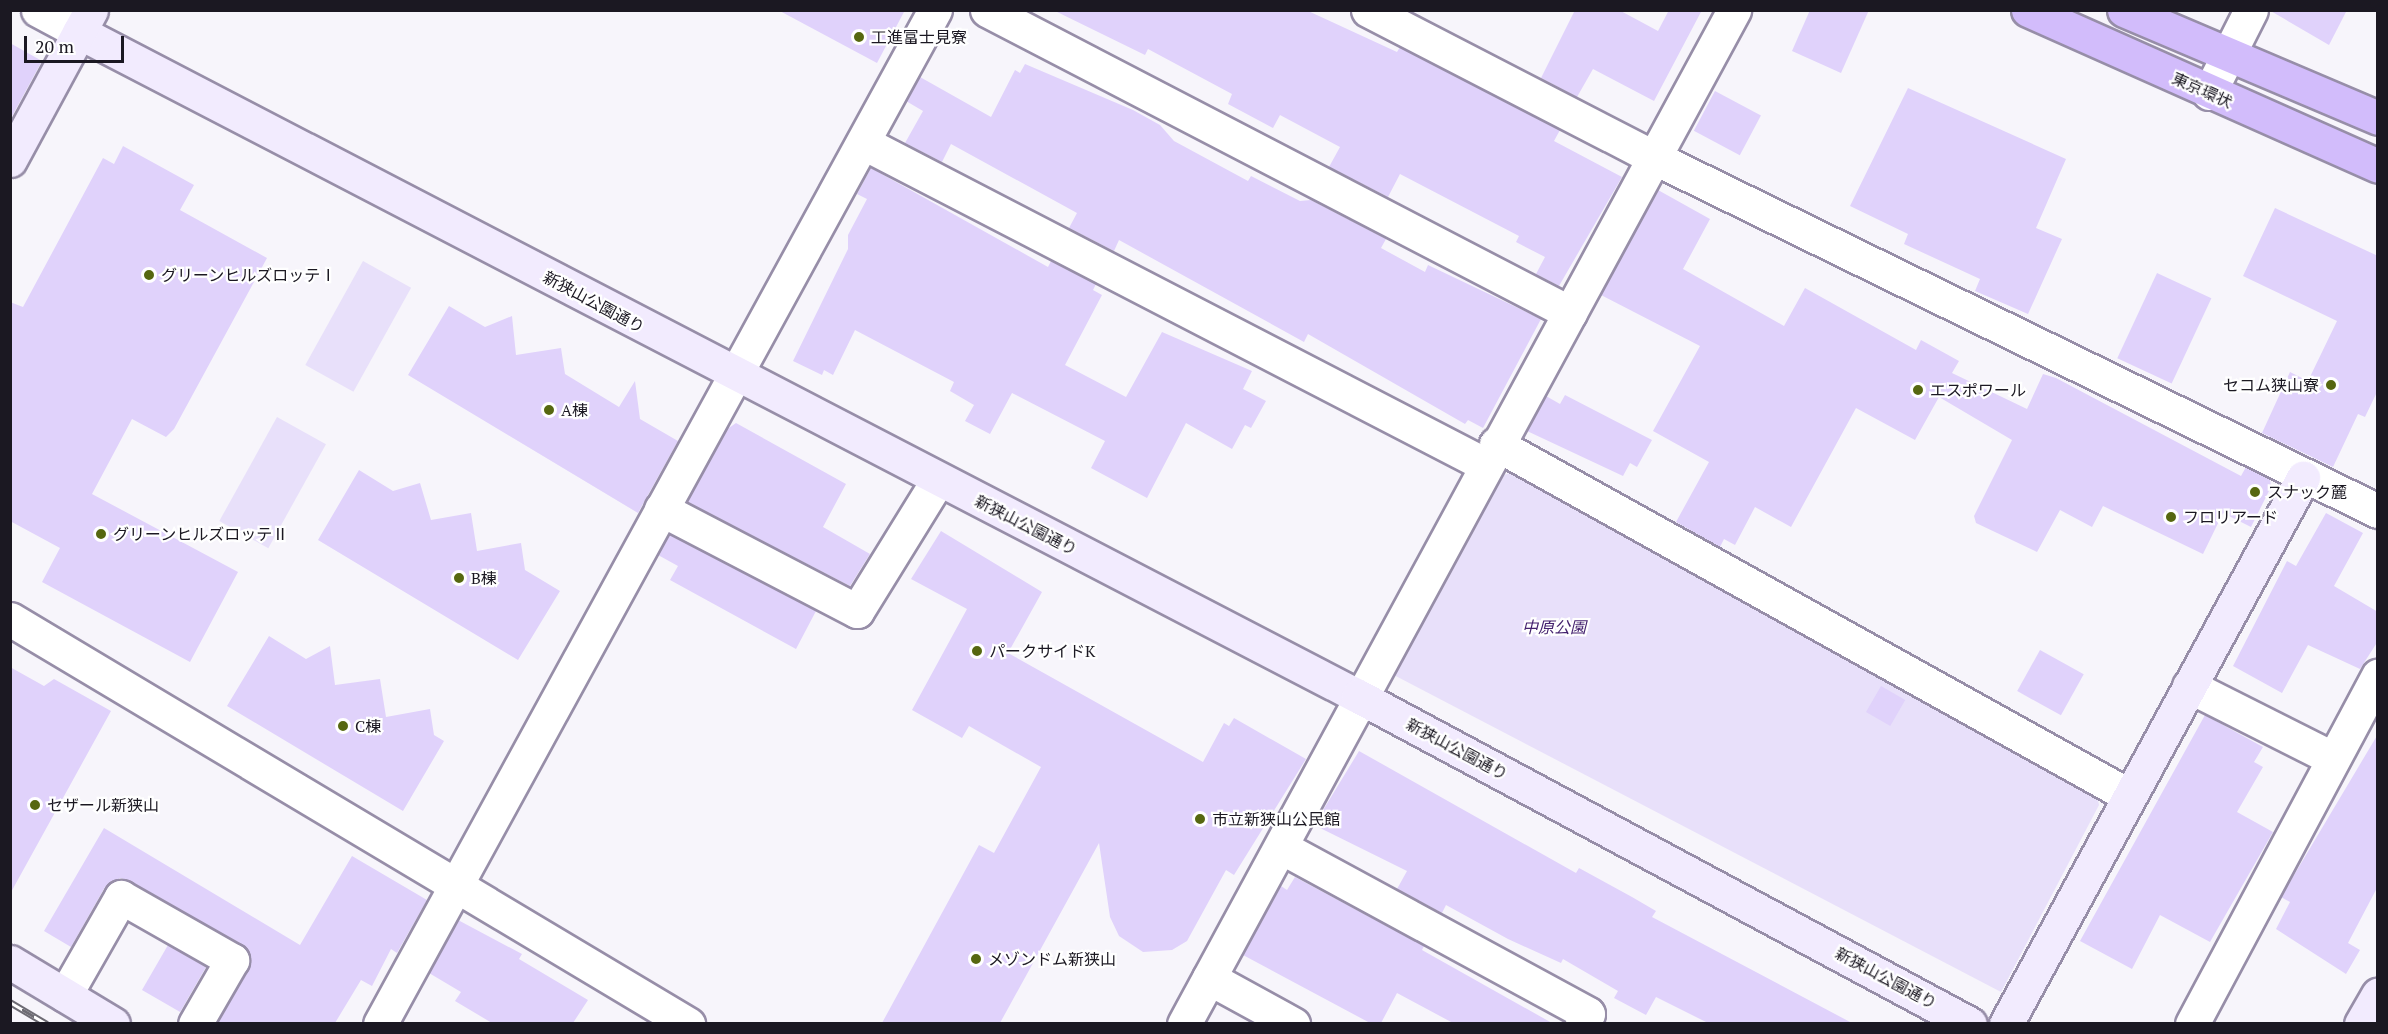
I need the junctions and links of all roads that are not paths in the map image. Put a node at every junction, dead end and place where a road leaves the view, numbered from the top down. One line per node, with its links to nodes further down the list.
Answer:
1 (38, 10): 9 (street)
2 (935, 10): 13 (street)
3 (987, 10): 17 (street)
4 (1368, 10): 14 (street)
5 (1734, 10): 14 (street)
6 (2028, 10): 11 (highway, 東京環状)
7 (2124, 10): 10 (highway)
8 (2251, 10): 10 (street)
9 (85, 21): 15 (street); 18 (street, 新狭山公園通り)
10 (2227, 56): 11 (street); 12 (highway)
11 (2209, 93): 16 (highway, 東京環状)
12 (2378, 118)
13 (864, 143): 18 (street); 19 (street)
14 (1653, 157): 17 (street); 20 (street)
15 (10, 160)
16 (2378, 166)
17 (1570, 313): 19 (street)
18 (735, 375): 21 (street, 新狭山公園通り); 22 (street)
19 (1491, 455): 27 (street); 29 (street)
20 (2302, 478): 23 (street); 26 (street)
21 (938, 480): 22 (street); 27 (street, 新狭山公園通り)
22 (661, 509): 31 (street)
23 (2378, 511)
24 (10, 619): 31 (street)
25 (2378, 676): 28 (street)
26 (2189, 686): 28 (street); 29 (street)
27 (1358, 696): 30 (street); 43 (street, 新狭山公園通り)
28 (2332, 758): 45 (street)
29 (2128, 795): 44 (street)
30 (1281, 847): 33 (street); 42 (street)
31 (457, 885): 38 (street); 39 (street)
32 (10, 962): 35 (street)
33 (1209, 978): 40 (street); 41 (street)
34 (2378, 994): 46 (street)
35 (65, 995): 36 (street); 37 (street)
36 (113, 1023)
37 (195, 1023)
38 (380, 1023)
39 (688, 1023)
40 (1184, 1023)
41 (1293, 1023)
42 (1582, 1023)
43 (1970, 1023)
44 (2006, 1023)
45 (2192, 1023)
46 (2361, 1023)

